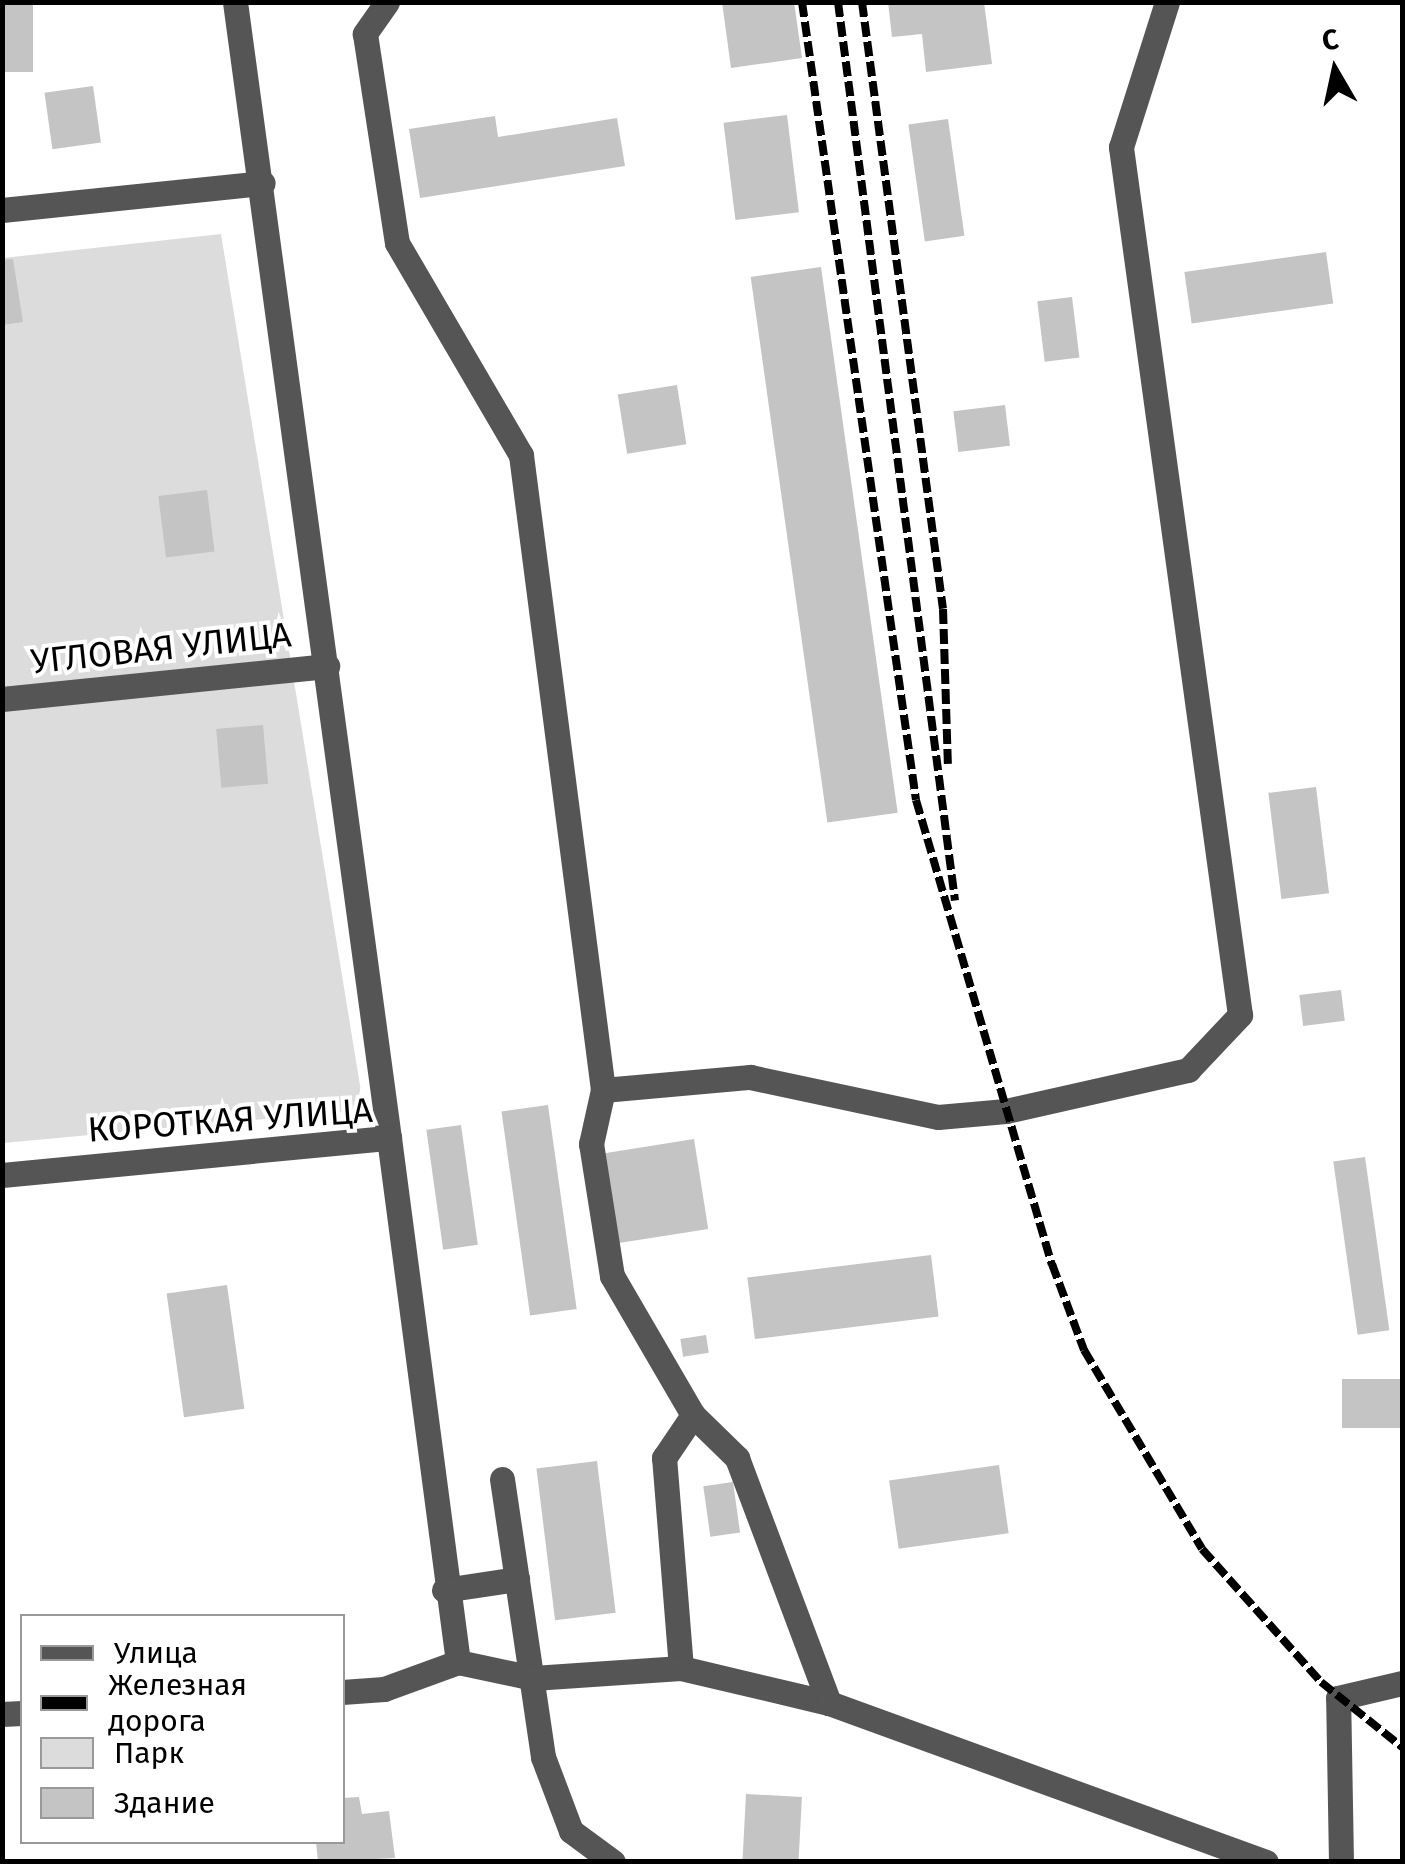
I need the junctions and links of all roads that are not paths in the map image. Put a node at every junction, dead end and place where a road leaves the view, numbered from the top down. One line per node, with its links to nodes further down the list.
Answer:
1 (234, 2): 4 (street)
2 (387, 2): 8 (street)
3 (1167, 2): 8 (street)
4 (263, 183): 5 (street); 6 (street)
5 (2, 210)
6 (327, 666): 7 (street, УГЛОВАЯ УЛИЦА); 9 (street)
7 (2, 699)
8 (603, 1090): 11 (street)
9 (389, 1138): 10 (street, КОРОТКАЯ УЛИЦА); 14 (street, КОРОТКАЯ УЛИЦА)
10 (2, 1174)
11 (692, 1415): 16 (street); 20 (street)
12 (502, 1480): 13 (street)
13 (517, 1579): 14 (street); 17 (street)
14 (444, 1590): 15 (street, КОРОТКАЯ УЛИЦА)
15 (458, 1662): 17 (street); 19 (street)
16 (681, 1668): 17 (street); 20 (street)
17 (533, 1678): 21 (street)
18 (1402, 1684): 23 (street)
19 (345, 1692)
20 (829, 1702): 22 (street)
21 (612, 1862)
22 (1266, 1862)
23 (1341, 1862)

